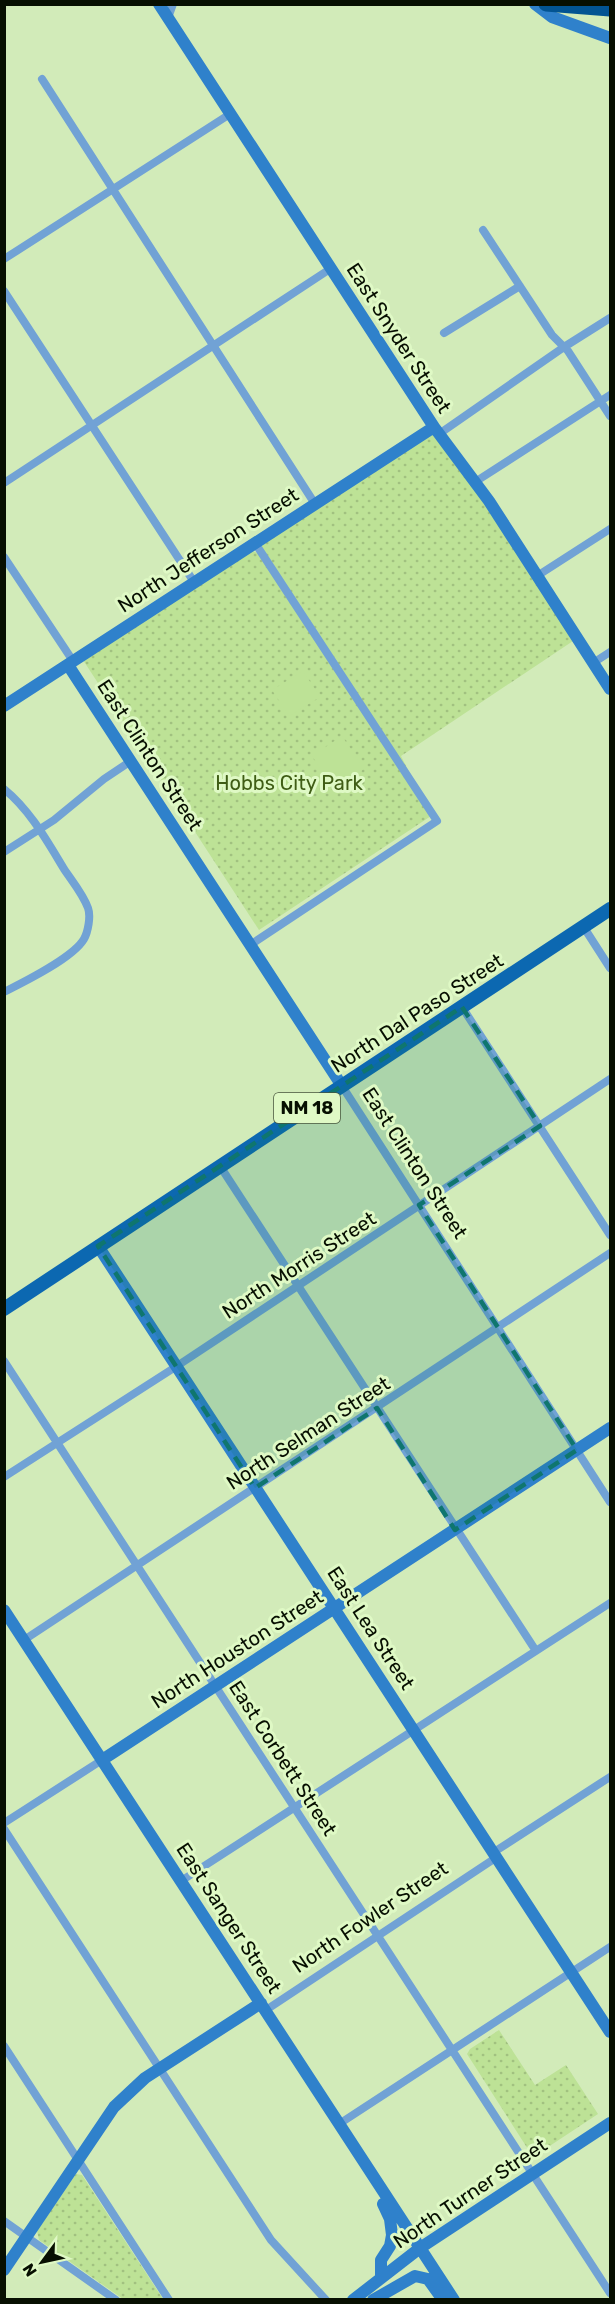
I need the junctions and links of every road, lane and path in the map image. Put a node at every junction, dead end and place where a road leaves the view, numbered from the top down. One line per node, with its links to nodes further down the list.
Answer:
1 (159, 4): 6 (street, East Snyder Street)
2 (173, 4): 6 (street)
3 (535, 4): 7 (street)
4 (546, 4): 5 (highway)
5 (610, 9)
6 (168, 18): 9 (street, East Snyder Street)
7 (610, 39)
8 (42, 79): 10 (street)
9 (230, 114): 10 (street); 13 (street, East Snyder Street)
10 (112, 189): 12 (street); 18 (street)
11 (483, 230): 14 (street)
12 (4, 259)
13 (330, 269): 18 (street); 24 (street, East Snyder Street)
14 (520, 286): 17 (street); 19 (street)
15 (4, 291): 23 (street)
16 (610, 318): 19 (street)
17 (444, 333)
18 (214, 346): 23 (street); 27 (street)
19 (564, 347): 21 (street); 24 (street)
20 (610, 395): 21 (street)
21 (601, 401): 22 (street); 25 (street)
22 (610, 416)
23 (92, 426): 26 (street); 32 (street)
24 (436, 431): 25 (street, East Snyder Street); 27 (street, North Jefferson Street)
25 (475, 482): 31 (street, East Snyder Street)
26 (4, 483)
27 (315, 504): 29 (street, North Jefferson Street)
28 (610, 529): 31 (street)
29 (255, 543): 32 (street, North Jefferson Street); 44 (street)
30 (4, 556): 34 (street, East Clinton Street)
31 (537, 576): 35 (street, East Snyder Street)
32 (194, 582): 34 (street, North Jefferson Street)
33 (610, 652): 35 (street)
34 (70, 663): 37 (street, North Jefferson Street); 38 (street, East Clinton Street)
35 (594, 663): 36 (street, East Snyder Street)
36 (610, 689)
37 (4, 706)
38 (131, 761): 40 (street); 44 (street, East Clinton Street)
39 (4, 789): 40 (street)
40 (39, 830): 41 (street); 46 (street)
41 (4, 852)
42 (610, 909): 43 (main road, North Dal Paso Street / NM 18)
43 (584, 926): 45 (street); 47 (main road, North Dal Paso Street / NM 18)
44 (250, 945): 49 (street, East Clinton Street)
45 (610, 968)
46 (4, 992)
47 (462, 1007): 49 (main road, North Dal Paso Street / NM 18); 50 (street)
48 (610, 1079): 50 (street, North Morris Street)
49 (342, 1086): 51 (main road, North Dal Paso Street / NM 18); 52 (street, East Clinton Street)
50 (540, 1126): 52 (street, North Morris Street); 53 (street)
51 (220, 1166): 54 (main road, North Dal Paso Street / NM 18); 56 (street)
52 (419, 1205): 56 (street, North Morris Street); 58 (street, East Clinton Street)
53 (610, 1235)
54 (98, 1246): 57 (main road, North Dal Paso Street / NM 18); 60 (street, East Lea Street)
55 (610, 1253): 58 (street, North Selman Street)
56 (297, 1286): 60 (street, North Morris Street); 61 (street)
57 (4, 1309)
58 (498, 1329): 61 (street, North Selman Street); 64 (street, East Clinton Street)
59 (4, 1361): 63 (street, East Corbett Street)
60 (177, 1366): 63 (street, North Morris Street); 66 (street, East Lea Street)
61 (377, 1408): 66 (street, North Selman Street); 68 (street)
62 (610, 1428): 64 (street, North Houston Street)
63 (57, 1443): 65 (street, North Morris Street); 69 (street, East Corbett Street)
64 (577, 1450): 67 (street, East Clinton Street); 68 (street, North Houston Street)
65 (4, 1477)
66 (255, 1488): 69 (street, North Selman Street); 71 (street, East Lea Street)
67 (610, 1502)
68 (455, 1530): 71 (street, North Houston Street); 74 (street)
69 (137, 1566): 73 (street, North Selman Street); 75 (street, East Corbett Street)
70 (610, 1603): 74 (street)
71 (335, 1608): 75 (street, North Houston Street); 76 (street, East Lea Street)
72 (4, 1610): 73 (street, East Sanger Street)
73 (24, 1640): 77 (street, East Sanger Street)
74 (536, 1651): 76 (street)
75 (216, 1687): 77 (street, North Houston Street); 79 (street, East Corbett Street)
76 (414, 1731): 79 (street); 82 (street, East Lea Street)
77 (102, 1760): 80 (street, North Houston Street); 83 (street, East Sanger Street)
78 (610, 1777): 82 (street, North Fowler Street)
79 (295, 1807): 83 (street); 84 (street, East Corbett Street)
80 (4, 1823)
81 (4, 1829): 91 (street)
82 (495, 1855): 84 (street, North Fowler Street); 86 (street, East Lea Street)
83 (181, 1881): 87 (street, East Sanger Street)
84 (378, 1935): 87 (street, North Fowler Street); 90 (street, East Corbett Street)
85 (610, 1947): 86 (street)
86 (571, 1972): 88 (street, East Lea Street); 90 (street)
87 (263, 2007): 91 (street, North Fowler Street); 93 (street, East Sanger Street)
88 (610, 2032)
89 (4, 2046): 95 (street)
90 (453, 2050): 93 (street); 96 (street, East Corbett Street)
91 (160, 2069): 95 (street, North Fowler Street); 105 (street)
92 (610, 2123): 96 (street, North Turner Street)
93 (339, 2124): 94 (street, East Sanger Street)
94 (348, 2137): 99 (street, East Sanger Street); 101 (street)
95 (78, 2160): 98 (street, North Fowler Street); 104 (street)
96 (533, 2173): 99 (street, North Turner Street); 102 (street, East Corbett Street)
97 (4, 2221): 98 (street)
98 (27, 2237): 100 (street, North Fowler Street); 103 (street)
99 (420, 2248): 101 (street, North Turner Street); 109 (street, East Sanger Street)
100 (4, 2270)
101 (381, 2277): 106 (street, North Turner Street)
102 (610, 2293)
103 (116, 2300)
104 (169, 2300)
105 (326, 2300)
106 (353, 2300)
107 (373, 2300): 108 (street)
108 (443, 2300)
109 (454, 2300)

